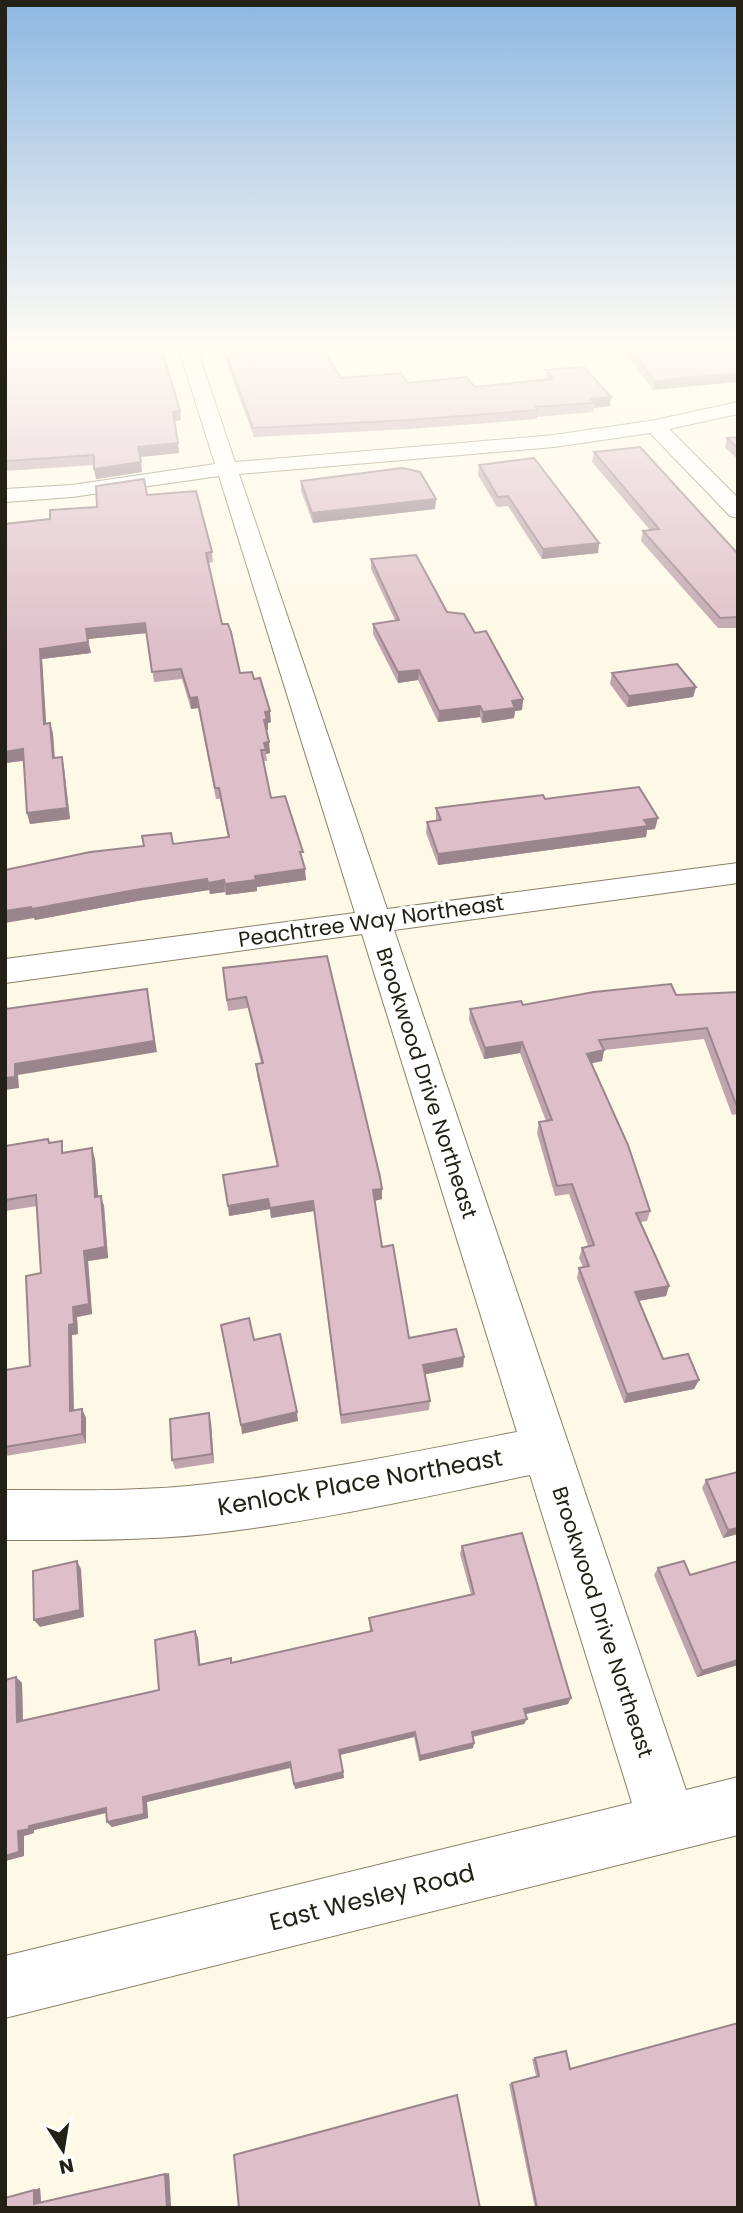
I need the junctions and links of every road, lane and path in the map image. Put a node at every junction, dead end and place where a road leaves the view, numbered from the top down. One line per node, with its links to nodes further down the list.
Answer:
1 (220, 446): 4 (street, Brookwood Drive Northeast)
2 (492, 446): 4 (street)
3 (677, 446): 6 (street)
4 (227, 469): 5 (street); 8 (street, Brookwood Drive Northeast)
5 (5, 496)
6 (738, 512)
7 (738, 873): 8 (street, Peachtree Way Northeast)
8 (374, 921): 9 (street, Peachtree Way Northeast); 10 (street, Brookwood Drive Northeast)
9 (5, 971)
10 (547, 1449): 11 (street, Kenlock Place Northeast); 13 (street, Brookwood Drive Northeast)
11 (5, 1515)
12 (738, 1806): 13 (street, East Wesley Road)
13 (668, 1824): 14 (street, East Wesley Road)
14 (5, 1987)

